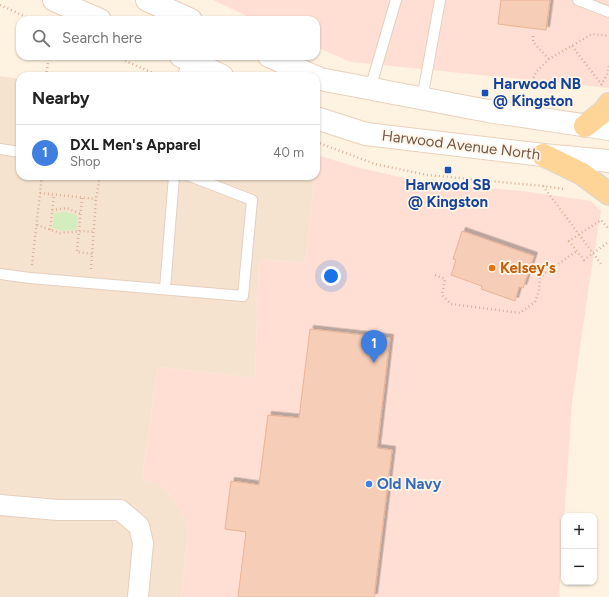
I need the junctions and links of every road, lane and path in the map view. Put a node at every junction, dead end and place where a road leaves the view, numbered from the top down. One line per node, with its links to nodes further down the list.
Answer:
1 (54, 0): 9 (main road)
2 (147, 0): 10 (main road)
3 (396, 0): 26 (lane)
4 (440, 0): 29 (lane)
5 (578, 0): 7 (lane)
6 (0, 5): 8 (path)
7 (609, 12)
8 (25, 16)
9 (91, 16)
10 (182, 16)
11 (533, 36): 14 (path)
12 (609, 36): 13 (path)
13 (572, 46): 14 (path); 25 (path)
14 (549, 59): 27 (path)
15 (48, 60): 20 (path)
16 (123, 60): 21 (path)
17 (278, 60): 23 (main road)
18 (184, 64): 22 (main road)
19 (609, 66): 25 (path)
20 (47, 72)
21 (151, 72)
22 (209, 72)
23 (304, 72)
24 (320, 79): 26 (main road)
25 (601, 84): 28 (path)
26 (370, 89): 29 (main road)
27 (529, 89)
28 (607, 97): 31 (main road)
29 (422, 99): 31 (main road)
30 (320, 119): 36 (main road, Harwood Avenue North)
31 (585, 126): 32 (main road)
32 (609, 129)
33 (320, 143): 54 (path)
34 (0, 149): 35 (lane)
35 (16, 151)
36 (543, 155): 37 (main road, Harwood Avenue North); 43 (main road)
37 (609, 161)
38 (42, 180): 42 (path)
39 (99, 180): 46 (path)
40 (174, 180): 64 (lane)
41 (200, 180): 64 (lane)
42 (40, 194): 44 (path); 49 (path)
43 (609, 194)
44 (54, 195): 45 (path); 47 (path)
45 (82, 198): 46 (path); 48 (path)
46 (96, 199): 53 (path)
47 (52, 210): 48 (path); 51 (path)
48 (81, 214): 52 (path)
49 (36, 225): 51 (path); 60 (path)
50 (609, 229): 54 (path)
51 (50, 230): 52 (path)
52 (80, 232): 53 (path); 58 (path)
53 (94, 232): 58 (path)
54 (579, 235): 56 (path); 57 (path)
55 (607, 243): 57 (path)
56 (577, 251): 57 (path); 63 (path)
57 (593, 253): 59 (path)
58 (93, 254): 61 (path)
59 (601, 264)
60 (32, 269)
61 (91, 273)
62 (0, 274): 64 (lane)
63 (435, 275)
64 (165, 289)
65 (0, 505): 66 (street)
66 (138, 597)

